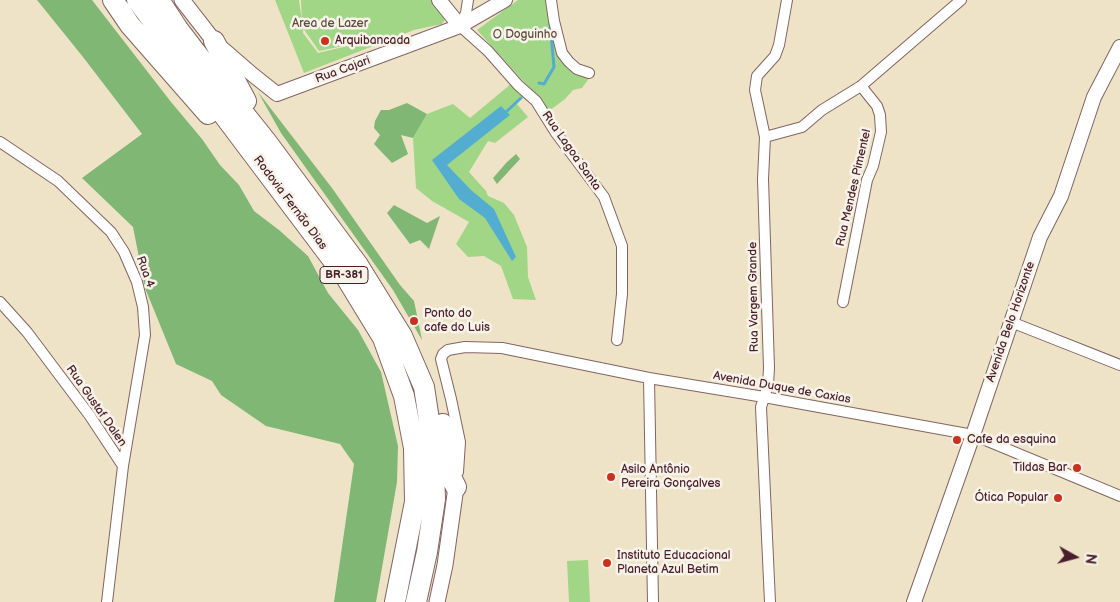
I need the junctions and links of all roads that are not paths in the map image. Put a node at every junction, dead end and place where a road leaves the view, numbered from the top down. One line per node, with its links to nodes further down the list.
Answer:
1 (113, 0): 19 (highway)
2 (137, 0): 19 (highway, Rodovia Fernão Dias / BR-381)
3 (158, 0): 17 (highway, Rodovia Fernão Dias / BR-381)
4 (182, 0): 12 (main road, BR-381)
5 (439, 0): 11 (street, Rua Lagoa Santa)
6 (468, 0): 11 (street)
7 (504, 0): 11 (street, Rua Cajari)
8 (551, 0): 14 (street)
9 (787, 0): 16 (street, Rua Vargem Grande)
10 (961, 0): 15 (street)
11 (460, 26): 12 (street, Rua Cajari); 24 (street, Rua Lagoa Santa)
12 (214, 41): 17 (highway, BR-381)
13 (1120, 47): 22 (street, Avenida Belo Horizonte)
14 (589, 73)
15 (861, 86): 16 (street); 21 (street, Rua Mendes Pimentel)
16 (765, 137): 27 (street, Rua Vargem Grande)
17 (266, 140): 23 (highway, Rodovia Fernão Dias / BR-381)
18 (0, 142): 29 (street, Rua 4)
19 (282, 192): 33 (highway, Rodovia Fernão Dias / BR-381)
20 (0, 302): 29 (street, Rua Gustaf Dalen)
21 (843, 302)
22 (1011, 322): 25 (street); 28 (street, Avenida Belo Horizonte)
23 (402, 336): 30 (highway); 34 (highway, Rodovia Fernão Dias / BR-381)
24 (617, 340)
25 (1120, 365)
26 (649, 378): 27 (street, Avenida Duque de Caxias); 30 (street, Avenida Duque de Caxias); 36 (street)
27 (764, 396): 28 (street, Avenida Duque de Caxias); 37 (street, Rua Vargem Grande)
28 (974, 435): 31 (street, Avenida Duque de Caxias); 38 (street, Avenida Belo Horizonte)
29 (123, 466): 32 (street, Rua Gustaf Dalen)
30 (456, 488): 35 (main road)
31 (1120, 496)
32 (107, 602)
33 (395, 602)
34 (416, 602)
35 (437, 602)
36 (653, 602)
37 (770, 602)
38 (914, 602)

